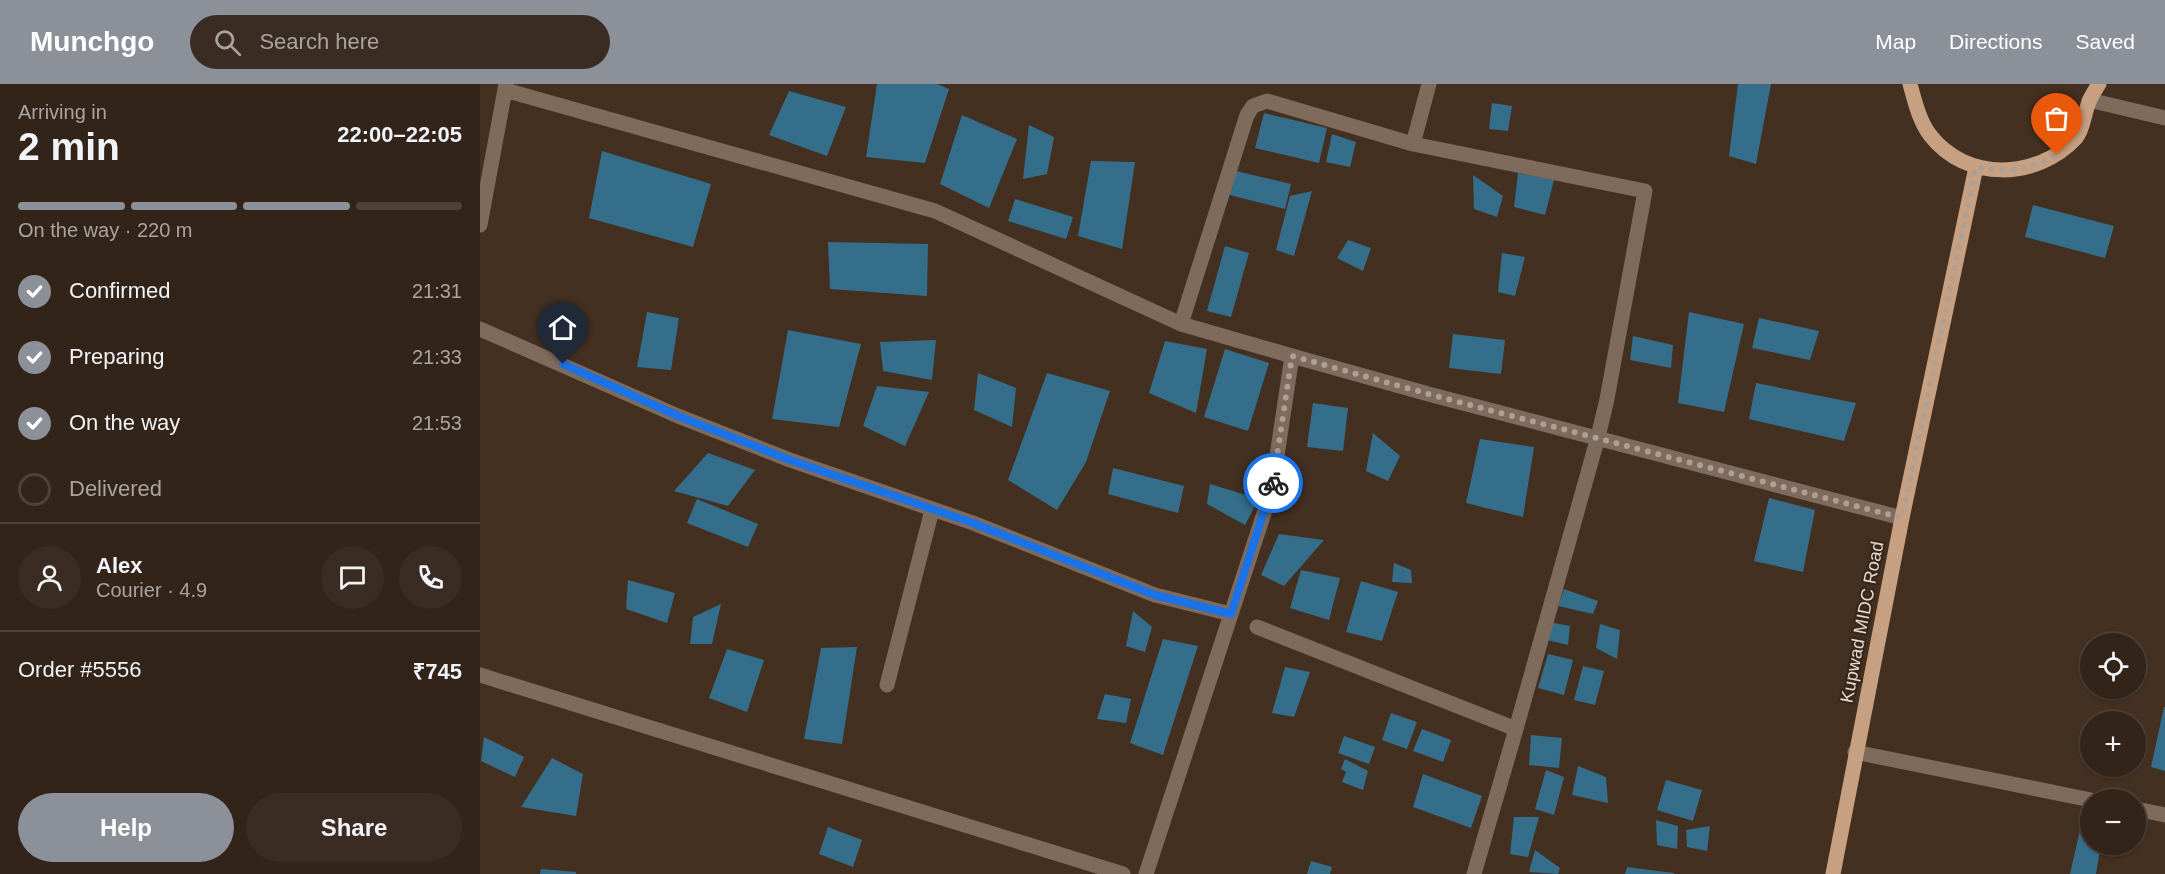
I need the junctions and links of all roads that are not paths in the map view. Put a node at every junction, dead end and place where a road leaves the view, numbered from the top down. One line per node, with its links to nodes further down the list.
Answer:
1 (1429, 84): 7 (street)
2 (1910, 84): 8 (main road)
3 (2099, 84): 5 (main road)
4 (505, 87): 9 (street); 10 (street)
5 (2089, 100): 6 (street); 8 (main road)
6 (2165, 118)
7 (1413, 144): 10 (street); 13 (street)
8 (1976, 167): 15 (main road, Kupwad MIDC Road)
9 (480, 225)
10 (1181, 324): 12 (street)
11 (480, 329): 14 (street)
12 (1292, 356): 13 (street); 16 (street)
13 (1598, 437): 15 (street); 20 (street)
14 (932, 510): 16 (street); 19 (street)
15 (1902, 518): 21 (main road, Kupwad MIDC Road)
16 (1231, 614): 26 (street)
17 (1257, 627): 20 (street)
18 (480, 675): 25 (street)
19 (887, 685)
20 (1516, 729): 27 (street)
21 (1855, 752): 22 (street); 28 (main road, Kupwad MIDC Road)
22 (2080, 798)
23 (2146, 811): 24 (street)
24 (2165, 814)
25 (1123, 874)
26 (1146, 874)
27 (1474, 874)
28 (1833, 874)

